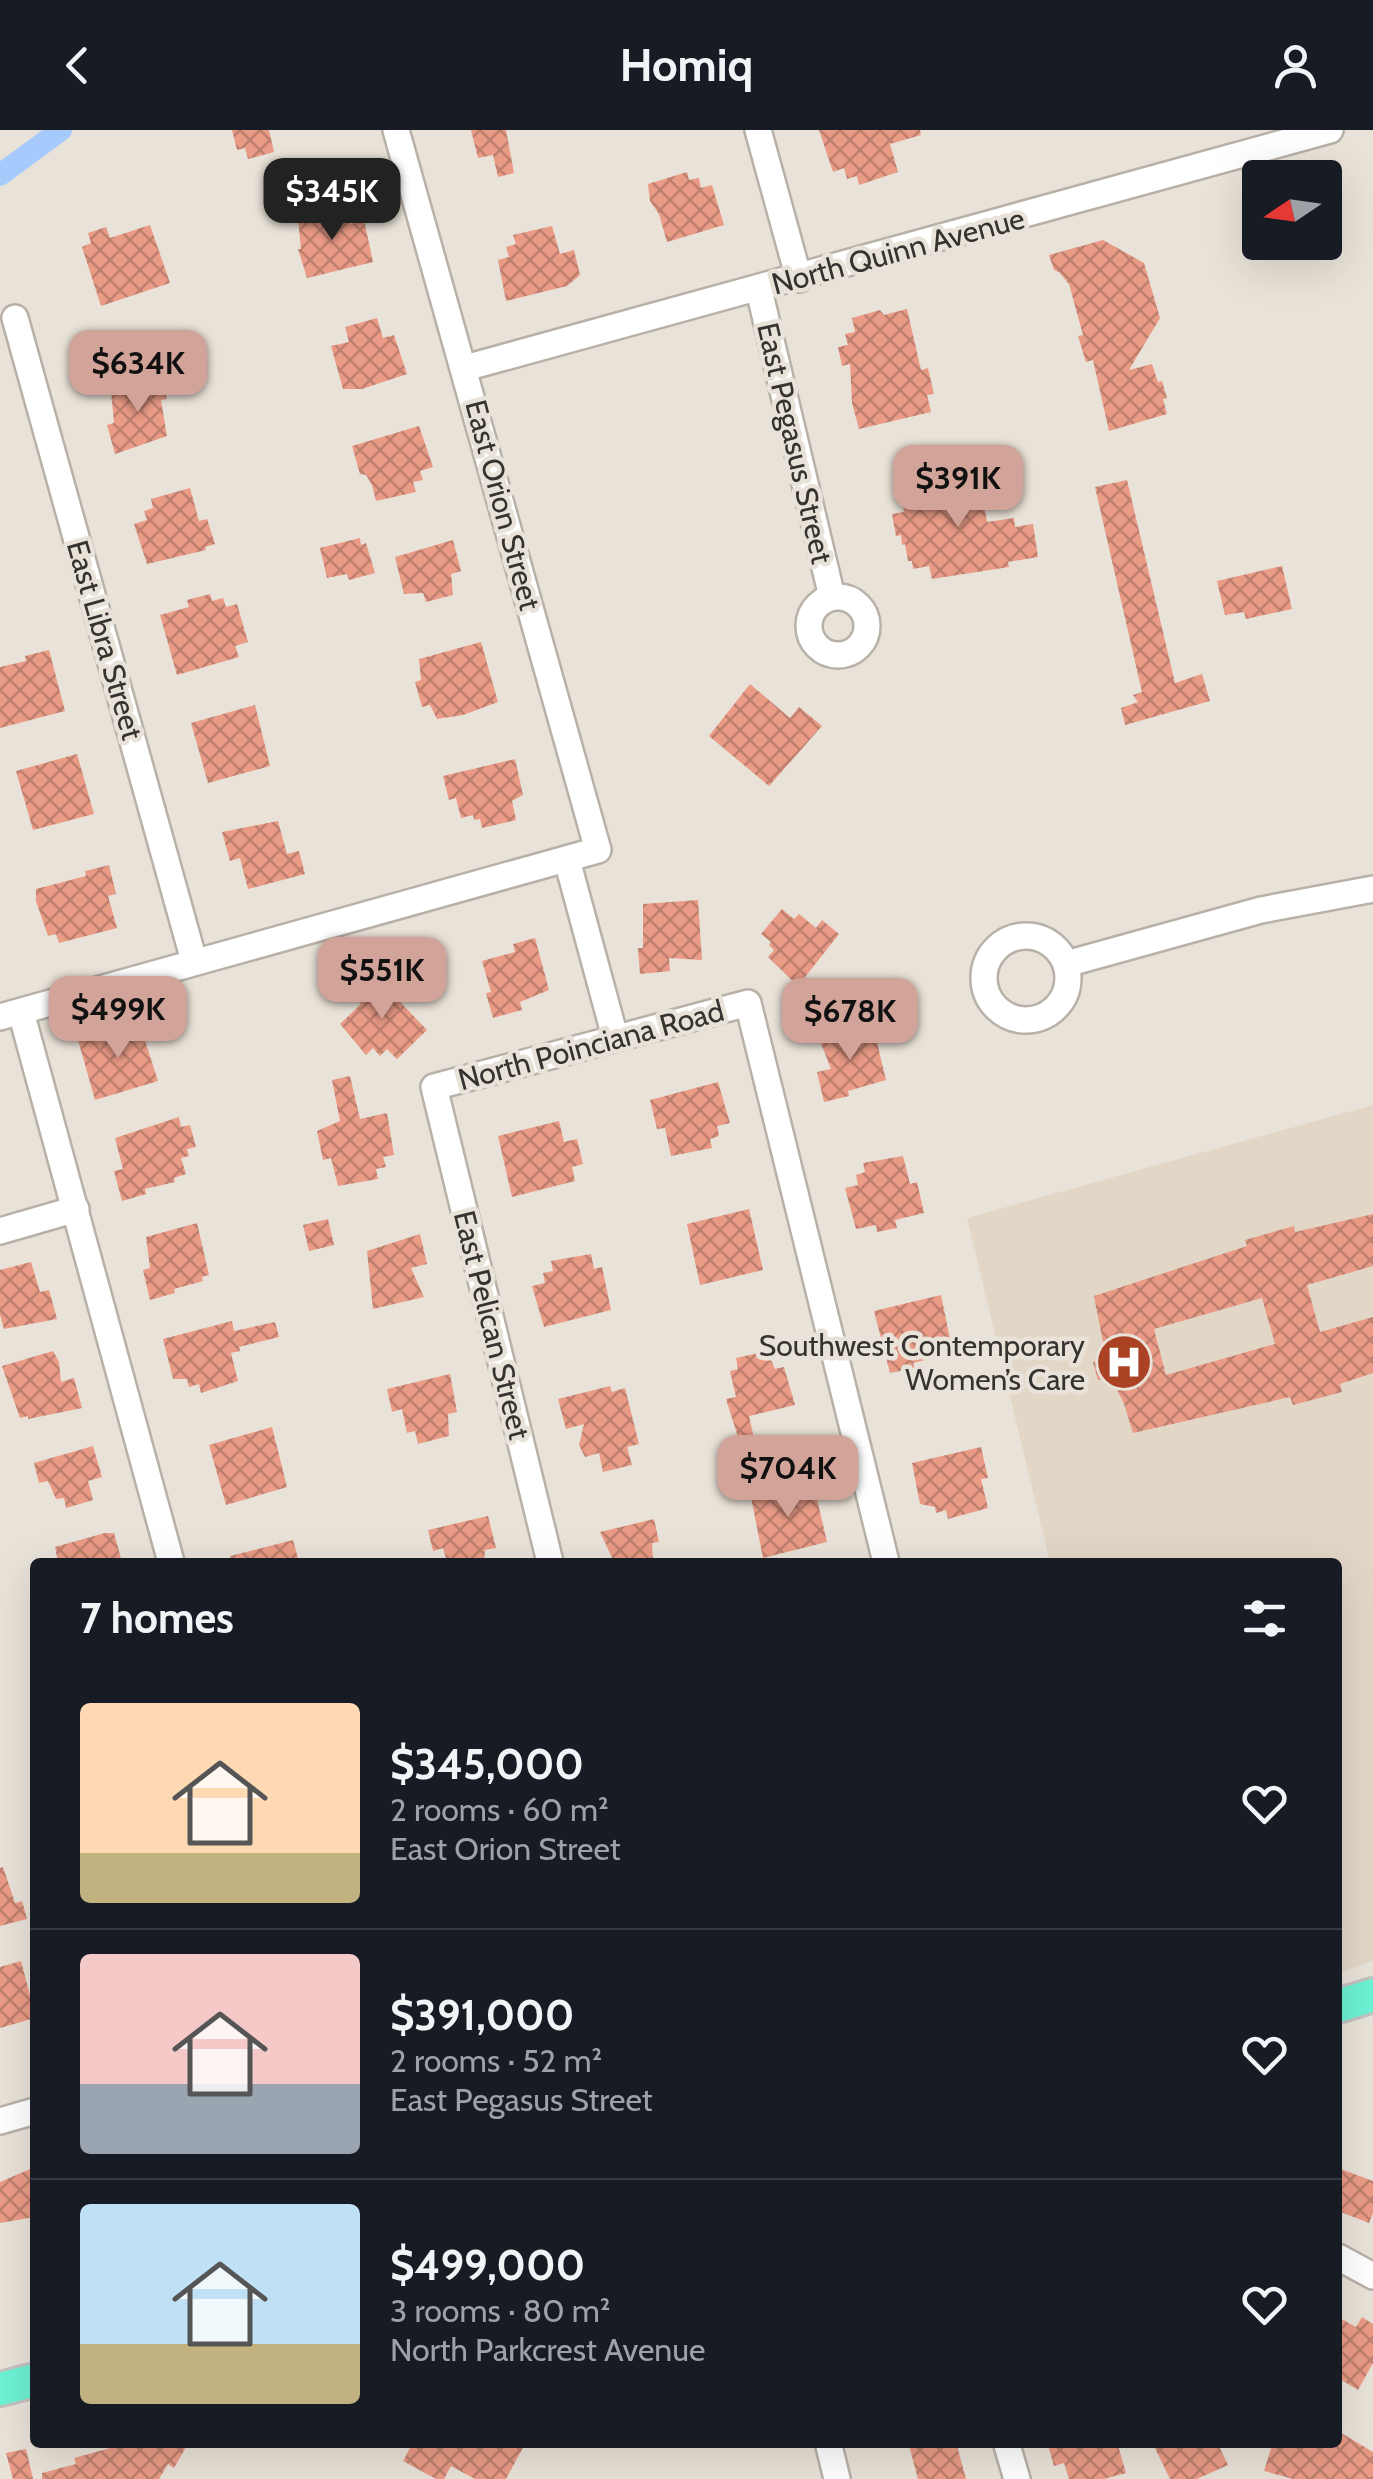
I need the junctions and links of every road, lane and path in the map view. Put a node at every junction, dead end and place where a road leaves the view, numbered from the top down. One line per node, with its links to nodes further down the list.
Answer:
1 (396, 130): 7 (street, East Orion Street)
2 (758, 130): 4 (street, East Pegasus Street)
3 (1330, 130): 4 (street, North Quinn Avenue)
4 (799, 279): 5 (street, North Quinn Avenue)
5 (758, 290): 7 (street, North Quinn Avenue); 8 (street, East Pegasus Street)
6 (15, 318): 11 (street, East Libra Street)
7 (465, 368): 9 (street, East Orion Street)
8 (832, 597)
9 (567, 860): 11 (street); 14 (street)
10 (1373, 889): 12 (street)
11 (194, 961): 13 (street)
12 (1066, 964)
13 (10, 1015): 16 (street)
14 (615, 1037): 15 (street, North Poinciana Road); 20 (street, North Poinciana Road)
15 (434, 1087): 19 (street, East Pelican Street)
16 (76, 1209): 17 (street); 18 (street)
17 (0, 1231)
18 (171, 1558)
19 (549, 1558)
20 (885, 1558)
21 (1373, 1995): 22 (main road)
22 (1342, 2005)
23 (30, 2112): 24 (street)
24 (0, 2121)
25 (1342, 2259): 26 (street)
26 (1373, 2276)
27 (30, 2381): 28 (main road)
28 (0, 2390)
29 (829, 2448): 31 (street)
30 (1008, 2448): 32 (street)
31 (837, 2479)
32 (1017, 2479)

